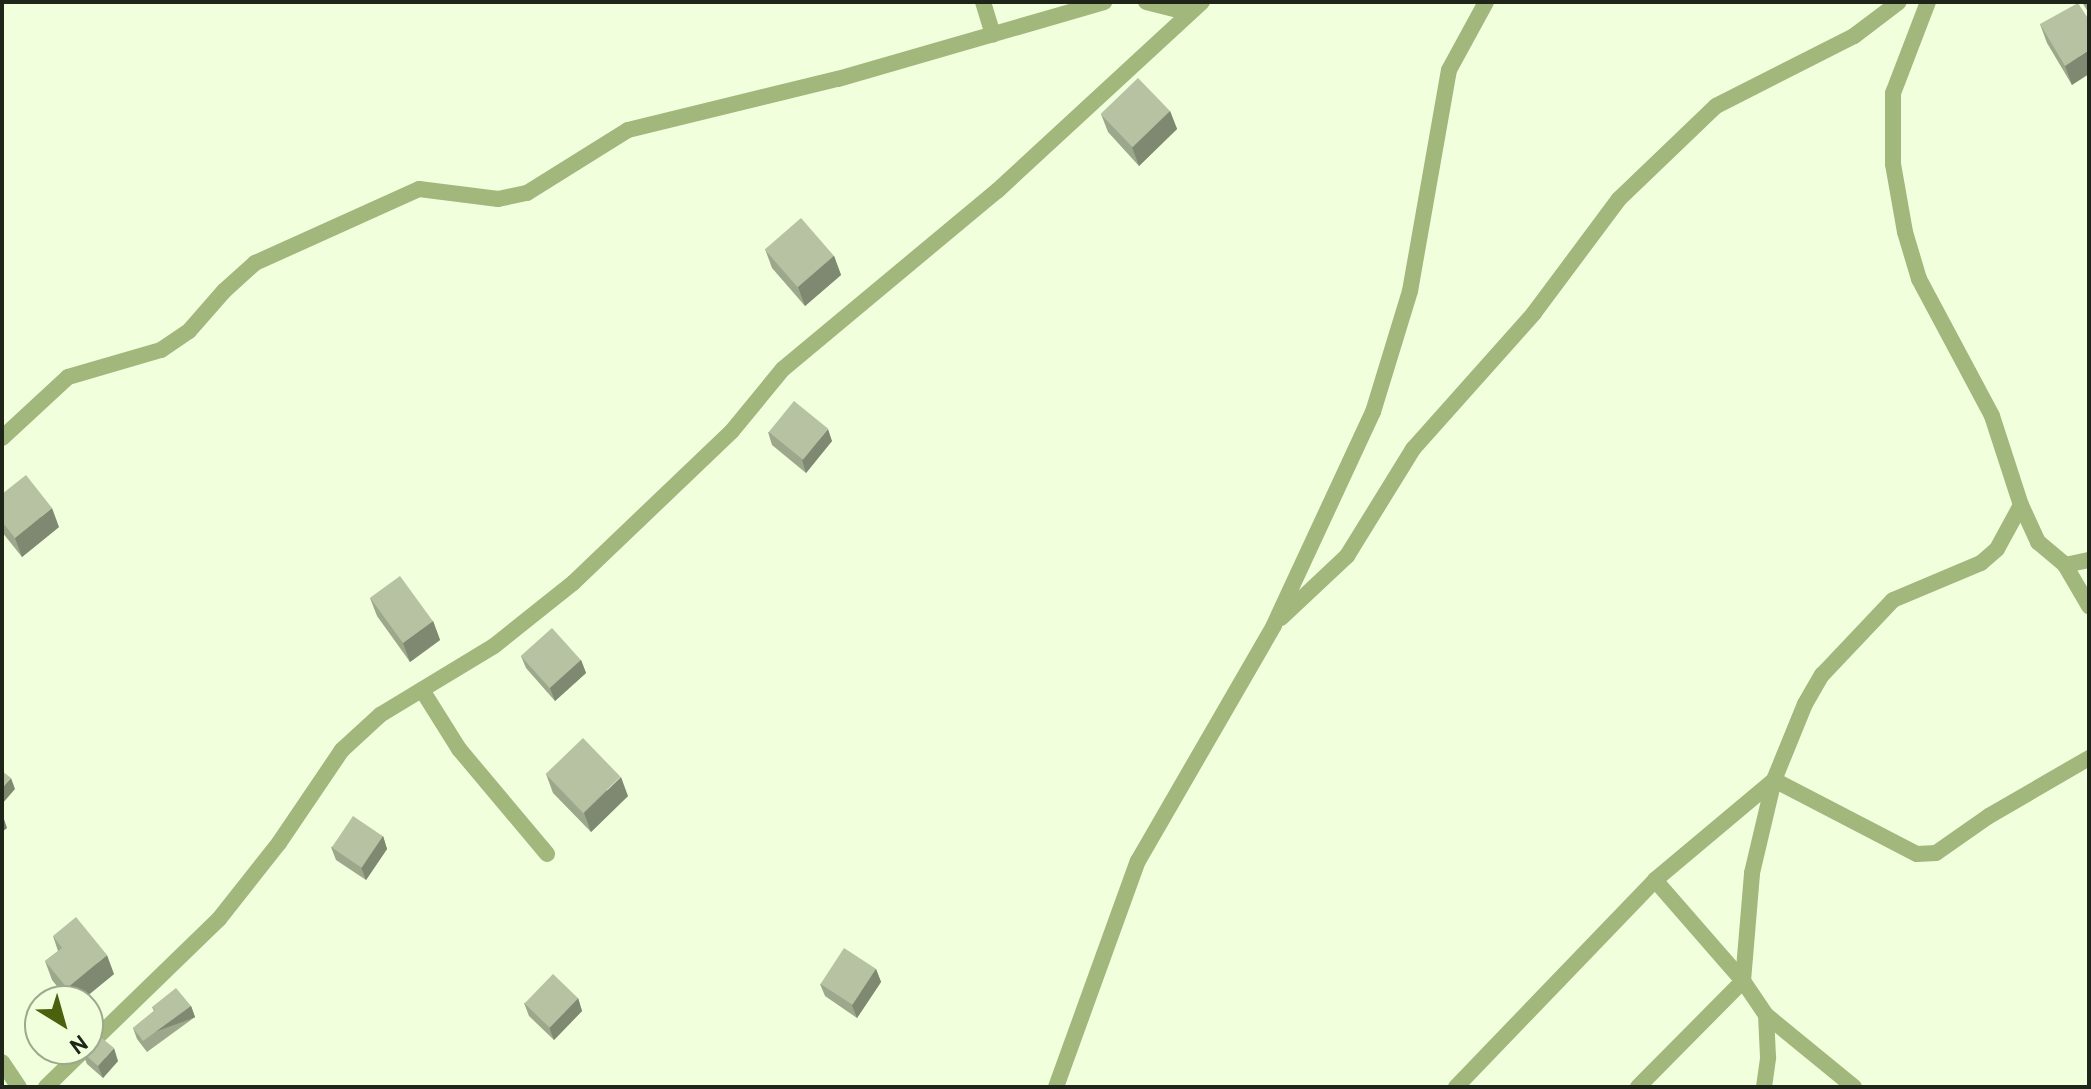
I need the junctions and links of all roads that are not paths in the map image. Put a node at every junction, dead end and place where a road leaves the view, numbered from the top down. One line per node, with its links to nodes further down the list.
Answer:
1 (983, 2): 8 (street)
2 (1104, 2): 8 (street)
3 (1146, 2): 7 (street)
4 (1486, 2): 14 (street)
5 (1899, 2): 14 (street)
6 (1928, 2): 10 (street)
7 (1196, 7): 15 (street)
8 (993, 35): 9 (street)
9 (2, 438)
10 (2021, 505): 12 (street); 17 (street)
11 (2089, 560): 12 (street)
12 (2065, 565): 13 (street)
13 (2089, 606)
14 (1274, 625): 27 (street)
15 (422, 690): 18 (street); 22 (street)
16 (2089, 758): 17 (street)
17 (1774, 780): 19 (street); 20 (street)
18 (547, 854)
19 (1655, 880): 20 (street); 28 (street)
20 (1743, 981): 21 (street); 29 (street)
21 (1766, 1015): 30 (street); 31 (street)
22 (104, 1031)
23 (2, 1062): 25 (street)
24 (69, 1065): 26 (street)
25 (19, 1087)
26 (46, 1087)
27 (1056, 1087)
28 (1456, 1087)
29 (1638, 1087)
30 (1764, 1087)
31 (1854, 1087)

